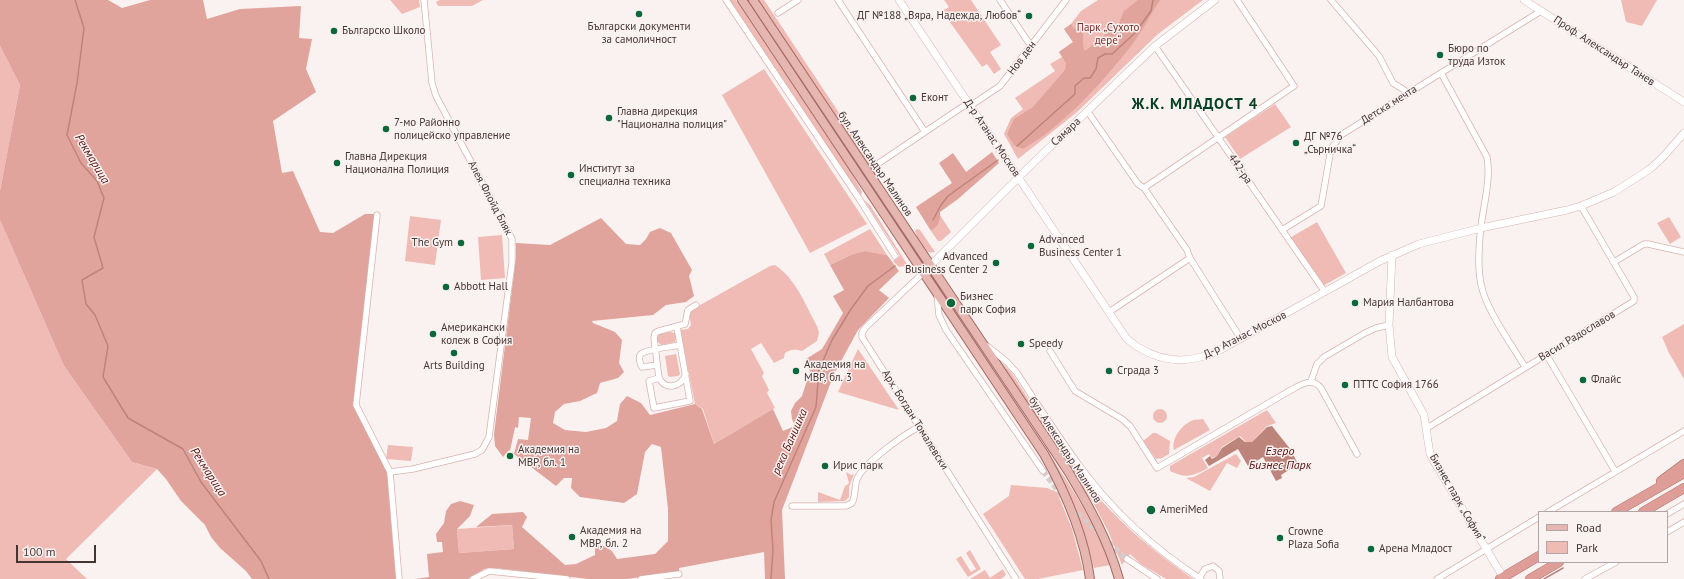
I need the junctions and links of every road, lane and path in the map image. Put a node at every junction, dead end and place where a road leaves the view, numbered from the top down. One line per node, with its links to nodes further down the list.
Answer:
1 (424, 0): 64 (street, Алея Флойд Бляк)
2 (726, 0): 35 (street)
3 (742, 0): 39 (main road, бул. Александър Малинов)
4 (753, 0): 38 (main road, бул. Александър Малинов)
5 (798, 0): 15 (street)
6 (838, 0): 23 (street)
7 (900, 0): 21 (street, Д-р Атанас Москов)
8 (1000, 0): 16 (street)
9 (1066, 0): 16 (street, Нов ден)
10 (1215, 0): 17 (street, Самара)
11 (1237, 0): 25 (street)
12 (1331, 0): 19 (street)
13 (1524, 0): 14 (street, Проф. Александър Танев)
14 (1541, 11): 18 (street, Детска мечта); 20 (street, Проф. Александър Танев)
15 (778, 13)
16 (1031, 46): 21 (street, Нов ден)
17 (1155, 46): 22 (street, Самара); 25 (street, 442-ра)
18 (1441, 73): 19 (street, Детска мечта); 31 (street)
19 (1410, 92): 32 (street, Детска мечта)
20 (1684, 102)
21 (969, 105): 23 (street, Нов ден); 27 (street, Д-р Атанас Москов)
22 (1088, 112): 27 (street, Самара); 28 (street)
23 (925, 132): 26 (street, Нов ден)
24 (1684, 133): 29 (street, Д-р Атанас Москов)
25 (1218, 138): 28 (street); 32 (street, 442-ра)
26 (879, 163)
27 (1019, 178): 38 (street, Самара); 43 (street, Д-р Атанас Москов)
28 (1144, 188): 36 (street)
29 (1581, 206): 31 (street, Д-р Атанас Москов); 37 (street, Васил Радославов)
30 (377, 215): 64 (street)
31 (1481, 228): 34 (street, Д-р Атанас Москов); 53 (street)
32 (1282, 230): 40 (street, 442-ра)
33 (1684, 252): 37 (street)
34 (1392, 255): 40 (street, Д-р Атанас Москов); 44 (street, Бизнес парк „София“)
35 (895, 256)
36 (1190, 258): 43 (street); 46 (street)
37 (1614, 262): 51 (street, Васил Радославов)
38 (930, 266): 39 (street, Самара); 47 (main road, бул. Александър Малинов)
39 (923, 273): 41 (main road, бул. Александър Малинов); 57 (street, Арх. Богдан Томалевски)
40 (1325, 292): 46 (street, Д-р Атанас Москов)
41 (937, 294): 62 (street, бул. Александър Малинов); 90 (main road, бул. Александър Малинов)
42 (696, 305): 45 (street)
43 (1108, 312): 46 (street, Д-р Атанас Москов)
44 (1390, 325): 56 (street); 58 (street, Бизнес парк „София“)
45 (677, 327): 48 (street); 49 (street)
46 (1240, 339)
47 (980, 340): 83 (street, бул. Александър Малинов); 91 (main road, бул. Александър Малинов)
48 (680, 345): 49 (street); 54 (street)
49 (655, 350): 52 (street); 52 (street)
50 (1050, 351): 56 (street)
51 (1546, 354): 53 (street, Васил Радославов); 63 (street)
52 (657, 365): 55 (street)
53 (1525, 367): 58 (street, Васил Радославов)
54 (686, 374): 55 (street); 55 (street)
55 (659, 378)
56 (1311, 381): 60 (street)
57 (919, 427): 69 (street); 89 (street, Арх. Богдан Томалевски)
58 (1427, 428): 77 (street, Бизнес парк „София“)
59 (1684, 431): 63 (street)
60 (1358, 454)
61 (1684, 464): 67 (highway)
62 (1042, 471)
63 (1615, 471): 70 (street)
64 (390, 472): 85 (street)
65 (1684, 473): 67 (highway)
66 (1682, 489): 72 (highway)
67 (1630, 504): 71 (highway)
68 (1684, 504): 73 (street)
69 (792, 506)
70 (1550, 511)
71 (1618, 511)
72 (1645, 511)
73 (1668, 513)
74 (1538, 518): 77 (street)
75 (1684, 522): 76 (street)
76 (1668, 531)
77 (1486, 550): 84 (street, Бизнес парк „София“); 94 (street)
78 (1538, 557): 84 (highway)
79 (1127, 559): 92 (street)
80 (1556, 563): 95 (highway)
81 (1614, 563): 96 (street)
82 (679, 574): 88 (street)
83 (1200, 578): 93 (street)
84 (1502, 578)
85 (399, 579)
86 (473, 579): 87 (street)
87 (567, 579)
88 (641, 579)
89 (1016, 579)
90 (1090, 579)
91 (1119, 579)
92 (1157, 579)
93 (1220, 579)
94 (1437, 579)
95 (1530, 579)
96 (1585, 579)

